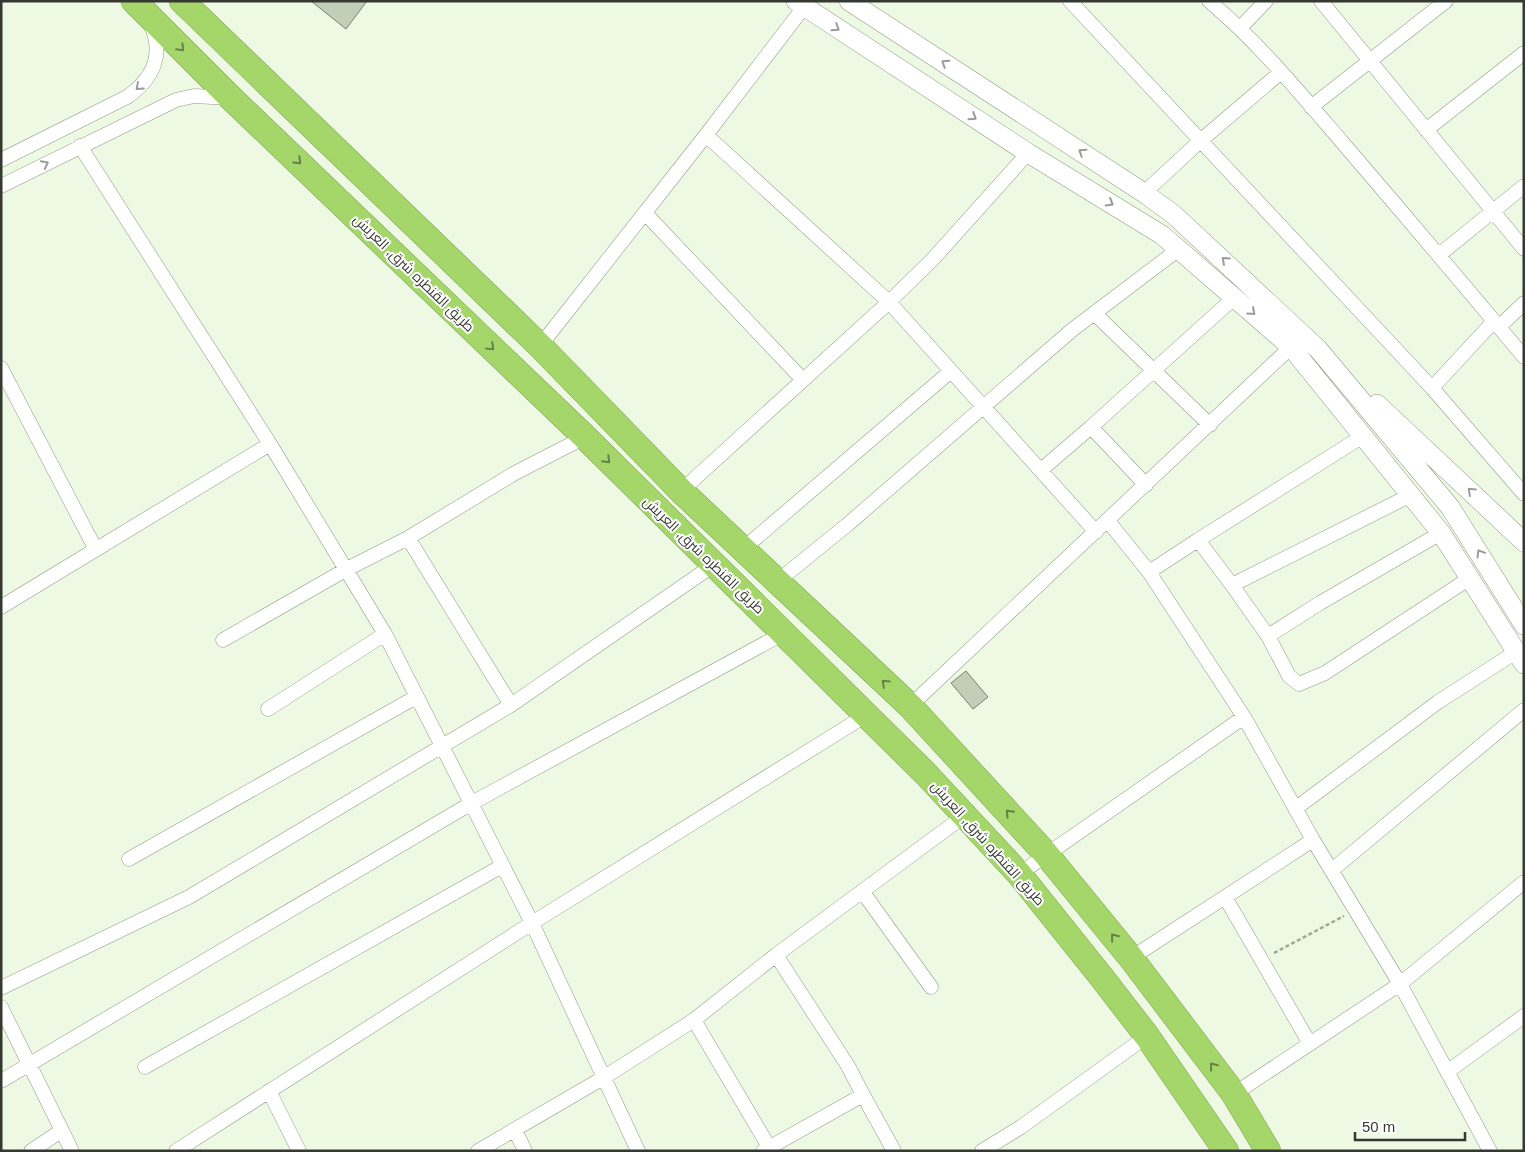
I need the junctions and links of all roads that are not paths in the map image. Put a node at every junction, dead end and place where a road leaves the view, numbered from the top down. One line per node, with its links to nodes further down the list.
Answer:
1 (182, 1): 35 (highway)
2 (849, 1): 24 (main road, one-way to 2)
3 (1070, 1): 18 (street)
4 (1209, 1): 10 (street)
5 (1266, 1): 10 (street)
6 (1321, 1): 12 (street)
7 (1446, 1): 12 (street)
8 (800, 4): 17 (street); 20 (main road, one-way to 20)
9 (140, 6): 14 (highway, طريق القنطره شرق, العريش, one-way to 14); 21 (street, one-way to 21)
10 (1241, 28): 13 (street)
11 (1524, 53): 16 (street)
12 (1370, 62): 15 (street); 16 (street)
13 (1281, 72): 15 (street); 18 (street)
14 (231, 98): 19 (street); 48 (highway, طريق القنطره شرق, العريش, one-way to 48)
15 (1312, 107): 29 (street)
16 (1426, 130): 25 (street)
17 (706, 135): 26 (street); 31 (street)
18 (1199, 142): 24 (street); 43 (street)
19 (80, 146): 22 (street, one-way to 19); 49 (street)
20 (1028, 153): 27 (main road, one-way to 27); 31 (street)
21 (1, 160)
22 (1, 186)
23 (1524, 186): 25 (street)
24 (1144, 192): 37 (main road, one-way to 24)
25 (1493, 211): 28 (street); 29 (street)
26 (645, 213): 35 (street); 42 (street)
27 (1179, 249): 30 (main road); 33 (street)
28 (1524, 249)
29 (1439, 255): 34 (street)
30 (1235, 297): 36 (main road, one-way to 36); 41 (street)
31 (889, 302): 40 (street); 42 (street)
32 (1524, 303): 34 (street)
33 (1094, 313): 41 (street); 44 (street)
34 (1496, 324): 38 (street); 43 (street)
35 (540, 346): 52 (highway)
36 (1291, 347): 45 (street); 47 (main road)
37 (1318, 349): 58 (main road, one-way to 37); 69 (main road, one-way to 37)
38 (1524, 357)
39 (1, 368): 61 (street)
40 (951, 371): 44 (street); 62 (street)
41 (1154, 371): 45 (street); 46 (street)
42 (803, 380): 52 (street)
43 (1432, 388): 53 (street)
44 (983, 406): 50 (street); 67 (street)
45 (1210, 425): 51 (street)
46 (1091, 427): 50 (street); 51 (street)
47 (1364, 436): 54 (main road); 60 (street)
48 (585, 437): 59 (street); 63 (highway, طريق القنطره شرق, العريش, one-way to 63)
49 (270, 444): 61 (street); 64 (street)
50 (1041, 470): 56 (street)
51 (1146, 485): 55 (street)
52 (681, 491): 62 (highway)
53 (1524, 494)
54 (1411, 495): 57 (main road); 68 (street)
55 (1108, 521): 56 (street); 65 (street)
56 (1096, 532): 80 (street)
57 (1440, 533): 66 (main road); 75 (street)
58 (1522, 537)
59 (408, 538): 64 (street); 79 (street)
60 (1198, 540): 65 (street); 68 (street)
61 (95, 548): 71 (street)
62 (743, 549): 67 (highway)
63 (715, 564): 74 (highway, طريق القنطره شرق, العريش); 79 (street)
64 (347, 569): 73 (street); 76 (street)
65 (1149, 572): 84 (street)
66 (1470, 578): 70 (main road); 75 (street)
67 (778, 581): 80 (highway, one-way to 67)
68 (1232, 585): 75 (street)
69 (1499, 585): 70 (main road); 72 (main road)
70 (1481, 596): 77 (main road)
71 (1, 607)
72 (1524, 625)
73 (384, 634): 78 (street); 81 (street)
74 (784, 634): 83 (highway, طريق القنطره شرق, العريش); 86 (street)
75 (1268, 636)
76 (223, 640)
77 (1520, 658): 87 (street)
78 (416, 698): 85 (street); 91 (street)
79 (511, 706): 85 (street)
80 (910, 706): 90 (highway, one-way to 80)
81 (268, 709)
82 (1524, 710): 93 (street)
83 (868, 714): 88 (highway, طريق القنطره شرق, العريش); 98 (street)
84 (1244, 717): 87 (street); 90 (street)
85 (441, 746): 86 (street); 103 (street)
86 (470, 804): 92 (street); 109 (street)
87 (1295, 809): 89 (street)
88 (964, 816): 94 (highway, طريق القنطره شرق, العريش); 96 (street)
89 (1313, 840): 93 (street); 97 (street)
90 (1046, 854): 94 (street); 100 (highway, one-way to 90)
91 (129, 859)
92 (502, 866): 98 (street); 110 (street)
93 (1332, 870): 101 (street)
94 (1019, 874): 107 (highway, طريق القنطره شرق, العريش)
95 (1524, 882): 101 (street)
96 (862, 890): 99 (street); 102 (street)
97 (1225, 897): 100 (street); 108 (street)
98 (532, 923): 112 (street); 114 (street)
99 (776, 955): 106 (street); 116 (street)
100 (1131, 958): 115 (highway, one-way to 100)
101 (1400, 984): 108 (street); 111 (street)
102 (931, 987)
103 (1, 988)
104 (1, 1007): 109 (street)
105 (1524, 1016): 111 (street)
106 (694, 1020): 112 (street); 119 (street)
107 (1147, 1036): 128 (street); 129 (highway, طريق القنطره شرق, العريش)
108 (1310, 1044): 115 (street)
109 (30, 1063): 113 (street); 118 (street)
110 (145, 1068)
111 (1448, 1072): 131 (street)
112 (603, 1078): 117 (street); 126 (street)
113 (1, 1080)
114 (269, 1091): 120 (street); 123 (street)
115 (1234, 1094): 130 (highway)
116 (863, 1095): 119 (street); 127 (street)
117 (515, 1130): 124 (street); 125 (street)
118 (61, 1131): 121 (street); 122 (street)
119 (766, 1149)
120 (298, 1150)
121 (31, 1151)
122 (72, 1151)
123 (176, 1151)
124 (478, 1151)
125 (525, 1151)
126 (638, 1151)
127 (894, 1151)
128 (982, 1151)
129 (1226, 1151)
130 (1268, 1151)
131 (1490, 1151)

